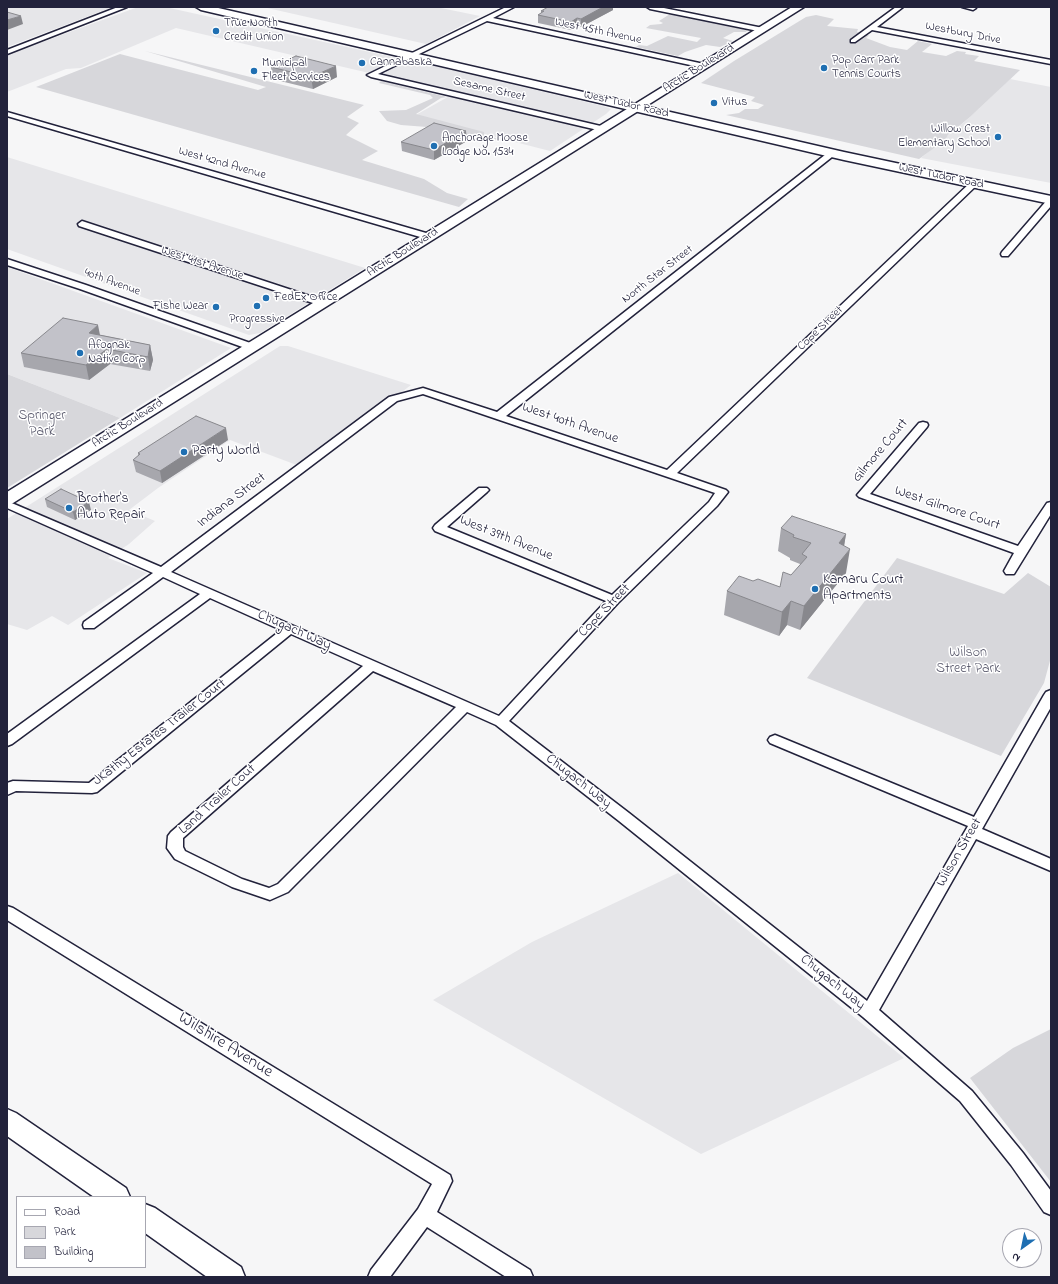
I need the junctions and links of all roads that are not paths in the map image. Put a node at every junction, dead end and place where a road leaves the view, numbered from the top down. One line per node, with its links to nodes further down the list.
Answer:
1 (124, 7): 15 (street)
2 (201, 7): 16 (main road, West Tudor Road)
3 (237, 7): 14 (main road, West Tudor Road)
4 (511, 7): 10 (street)
5 (650, 7): 12 (street)
6 (800, 7): 12 (main road, Arctic Boulevard)
7 (900, 7): 11 (street)
8 (965, 7): 9 (street)
9 (973, 8)
10 (487, 19): 14 (street); 19 (street, West 45th Avenue)
11 (871, 28): 13 (street); 18 (street, Westbury Drive)
12 (763, 30): 19 (main road, Arctic Boulevard)
13 (853, 41)
14 (423, 50): 16 (street); 20 (main road, West Tudor Road)
15 (7, 52)
16 (412, 56): 20 (main road, West Tudor Road); 22 (street, Sesame Street)
17 (1051, 56): 18 (street)
18 (1048, 62)
19 (704, 66): 20 (main road, Arctic Boulevard)
20 (642, 105): 22 (main road, Arctic Boulevard); 23 (main road, West Tudor Road); 25 (main road, West Tudor Road)
21 (7, 114): 28 (street, West 42nd Avenue)
22 (602, 129): 28 (main road, Arctic Boulevard)
23 (832, 153): 24 (main road, West Tudor Road); 34 (street, North Star Street)
24 (974, 184): 26 (main road, West Tudor Road); 36 (street, Cope Street)
25 (1051, 191)
26 (1051, 200): 29 (street)
27 (82, 224): 31 (street, West 41st Avenue)
28 (430, 236): 31 (main road, Arctic Boulevard)
29 (1005, 254)
30 (7, 262): 32 (street, 40th Avenue)
31 (322, 303): 32 (main road, Arctic Boulevard)
32 (252, 347): 39 (main road, Arctic Boulevard)
33 (393, 399): 34 (street, West 40th Avenue); 45 (street, Indiana Street)
34 (499, 416): 36 (street, West 40th Avenue)
35 (923, 425): 38 (street, Gilmore Court)
36 (670, 474): 41 (street, West 40th Avenue)
37 (483, 490): 47 (street, West 39th Avenue)
38 (863, 495): 43 (street, West Gilmore Court)
39 (7, 499)
40 (7, 504): 45 (street, Chugach Way)
41 (713, 504): 47 (street, Cope Street)
42 (1050, 508): 43 (street)
43 (1021, 551): 44 (street)
44 (1010, 571)
45 (161, 573): 46 (street, Chugach Way); 48 (street, Indiana Street)
46 (208, 594): 49 (street, Chugach Way); 55 (street)
47 (614, 600): 53 (street, Cope Street)
48 (89, 625)
49 (290, 629): 50 (street, Chugach Way); 56 (street, JKathy Estates Trailer Court)
50 (372, 665): 52 (street, Chugach Way); 52 (street, Land Trailer Cout)
51 (1051, 695): 57 (street, Wilson Street)
52 (465, 706): 53 (street, Chugach Way)
53 (502, 722): 60 (street, Chugach Way)
54 (775, 740): 57 (street)
55 (7, 741)
56 (9, 786)
57 (974, 827): 58 (street); 60 (street, Wilson Street)
58 (1051, 865)
59 (7, 912): 64 (street, Wilshire Avenue)
60 (869, 1012): 63 (street, Chugach Way)
61 (11, 1130): 62 (main road)
62 (114, 1196)
63 (1051, 1206)
64 (425, 1215): 67 (street); 68 (street)
65 (146, 1218): 66 (main road)
66 (231, 1277)
67 (378, 1277)
68 (522, 1277)

